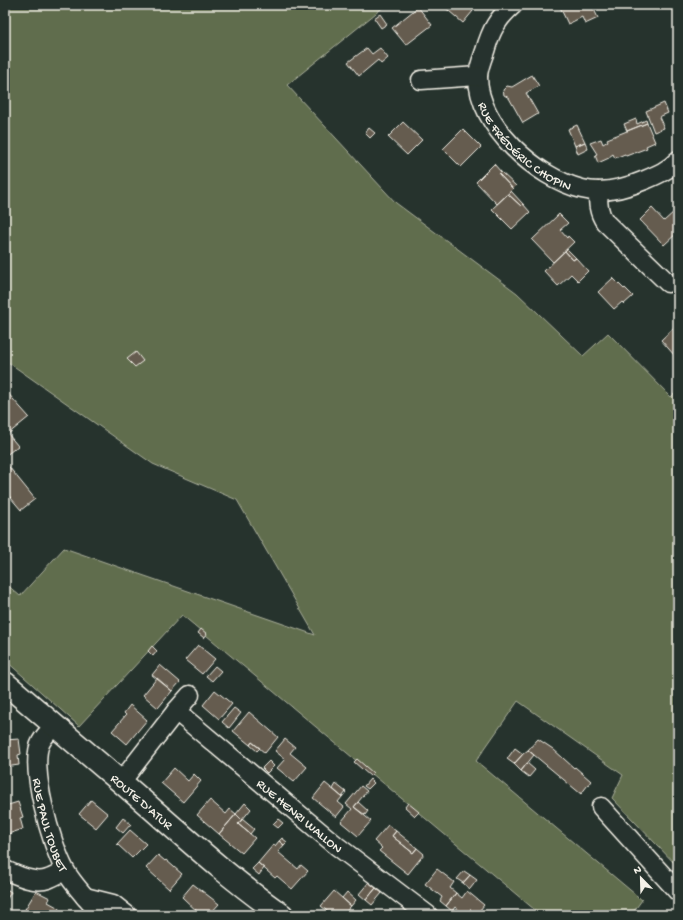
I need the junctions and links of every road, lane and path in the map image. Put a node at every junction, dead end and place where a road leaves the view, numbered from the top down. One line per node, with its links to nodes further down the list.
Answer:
1 (513, 5): 2 (street, RUE FRÉDÉRIC CHOPIN)
2 (478, 76): 3 (street); 5 (street, RUE FRÉDÉRIC CHOPIN)
3 (421, 80)
4 (678, 160): 5 (street, RUE FRÉDÉRIC CHOPIN)
5 (598, 191): 6 (street)
6 (668, 283)
7 (5, 683): 10 (main road, ROUTE D'ATUR)
8 (190, 695): 9 (street)
9 (176, 711): 11 (street); 20 (street, RUE HENRI WALLON)
10 (55, 725): 11 (main road, ROUTE D'ATUR); 14 (street, RUE PAUL TOUBET)
11 (121, 782): 19 (main road, ROUTE D'ATUR)
12 (601, 807): 15 (street)
13 (5, 870): 14 (street)
14 (65, 871): 16 (street, RUE PAUL TOUBET)
15 (678, 892)
16 (85, 897): 17 (street, RUE PAUL TOUBET); 18 (street)
17 (101, 915)
18 (127, 915)
19 (282, 915)
20 (428, 915)

